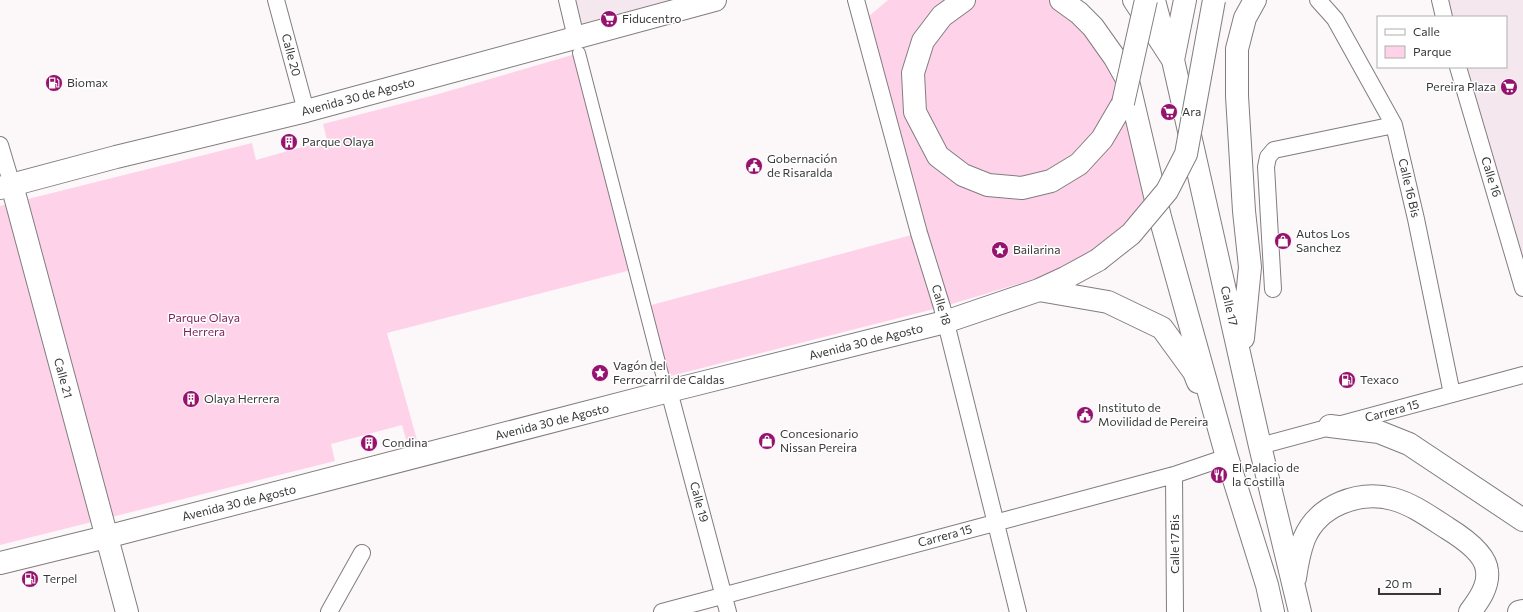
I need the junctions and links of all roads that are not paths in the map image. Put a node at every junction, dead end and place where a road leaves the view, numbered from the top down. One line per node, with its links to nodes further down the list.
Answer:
1 (276, 0): 19 (street, Calle 20)
2 (567, 0): 16 (street)
3 (714, 0): 16 (main road, Avenida 30 de Agosto)
4 (856, 0): 26 (street, Calle 18)
5 (964, 0): 8 (main road, bridge)
6 (1062, 0): 33 (main road)
7 (1134, 0): 17 (main road)
8 (1146, 0)
9 (1156, 0): 17 (street, Calle 17)
10 (1185, 0): 17 (main road)
11 (1214, 0): 25 (main road, Avenida 30 de Agosto, bridge)
12 (1255, 0): 27 (main road)
13 (1318, 0): 20 (street, Calle 16 Bis)
14 (1440, 0): 15 (street)
15 (1444, 16)
16 (578, 46): 19 (main road, Avenida 30 de Agosto); 29 (street)
17 (1173, 60): 27 (main road, Calle 17)
18 (1458, 68): 23 (street, Calle 16)
19 (306, 111): 22 (main road, Avenida 30 de Agosto)
20 (1394, 125): 24 (street); 30 (street, Calle 16 Bis)
21 (0, 144): 22 (street, Calle 21)
22 (6, 187): 37 (main road, Calle 21)
23 (1523, 288)
24 (1273, 289)
25 (1039, 290): 26 (main road, Avenida 30 de Agosto); 33 (main road)
26 (946, 322): 29 (main road, Avenida 30 de Agosto); 36 (street, Calle 18)
27 (1241, 358): 32 (main road, Calle 17)
28 (1523, 375): 30 (street, Carrera 15)
29 (666, 384): 37 (main road, Avenida 30 de Agosto); 42 (street, Calle 19)
30 (1452, 394): 31 (street, Carrera 15)
31 (1330, 426): 32 (street, Carrera 15); 35 (main road)
32 (1260, 446): 41 (main road, Calle 17)
33 (1227, 458): 34 (street, Carrera 15); 40 (main road)
34 (1174, 475): 36 (street, Carrera 15); 49 (street, Calle 17 Bis)
35 (1523, 520)
36 (996, 523): 42 (street, Carrera 15); 48 (street, Calle 18)
37 (106, 537): 39 (main road, Avenida 30 de Agosto); 44 (main road, Calle 21)
38 (362, 553): 45 (street)
39 (0, 562)
40 (1267, 586): 50 (main road); 51 (main road)
41 (1294, 589): 52 (main road, Calle 17); 53 (main road)
42 (724, 595): 46 (street, Carrera 15); 47 (street, Calle 19)
43 (1523, 611): 54 (main road)
44 (126, 612)
45 (329, 612)
46 (662, 612)
47 (728, 612)
48 (1018, 612)
49 (1175, 612)
50 (1266, 612)
51 (1273, 612)
52 (1300, 612)
53 (1470, 612)
54 (1519, 612)

